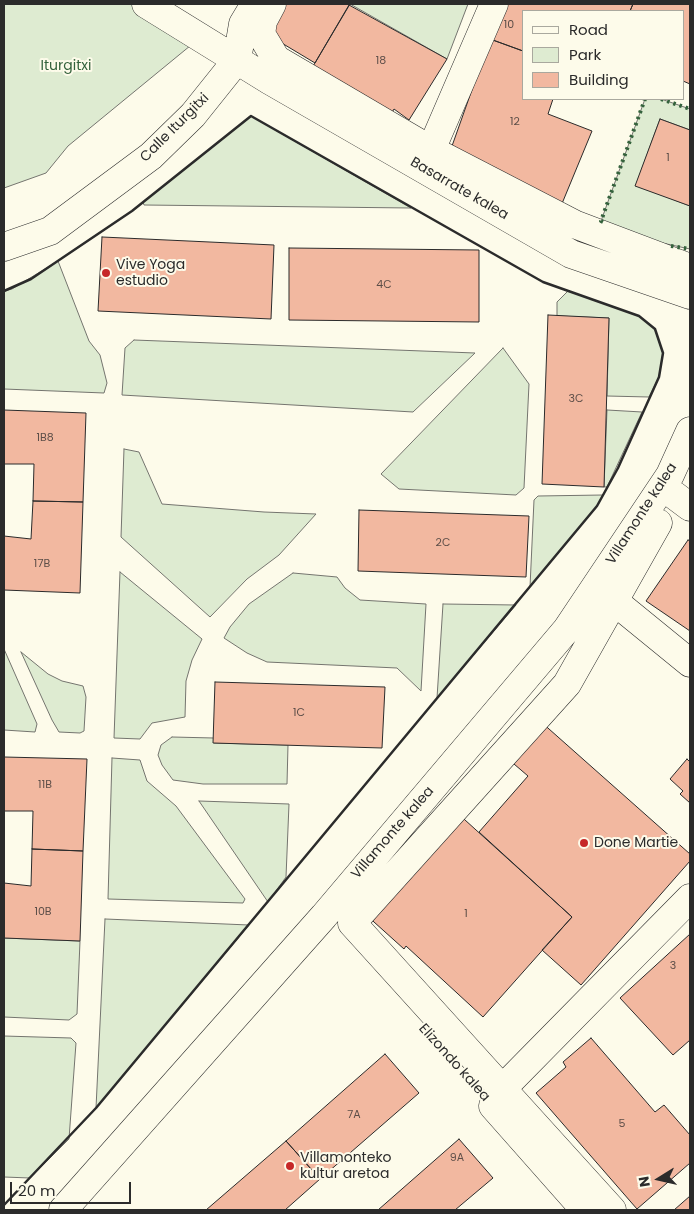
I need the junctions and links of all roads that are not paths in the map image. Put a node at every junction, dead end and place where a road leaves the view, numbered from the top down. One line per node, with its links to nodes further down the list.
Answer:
1 (146, 4): 5 (street, Basarrate kalea)
2 (255, 4): 5 (street, Calle Iturgitxi)
3 (272, 4): 6 (street)
4 (494, 4): 6 (street)
5 (237, 60): 7 (street, Calle Iturgitxi); 9 (street, Basarrate kalea)
6 (431, 150): 8 (street)
7 (4, 247)
8 (690, 268)
9 (690, 295)
10 (690, 431): 16 (street, Villamonte kalea)
11 (690, 466): 12 (street)
12 (682, 501): 13 (street)
13 (614, 601): 14 (street); 17 (street)
14 (690, 663)
15 (690, 898): 17 (street)
16 (324, 916): 18 (street, Villamonte kalea); 19 (street, Elizondo kalea)
17 (502, 1089): 20 (street)
18 (63, 1210)
19 (585, 1210)
20 (612, 1210)

